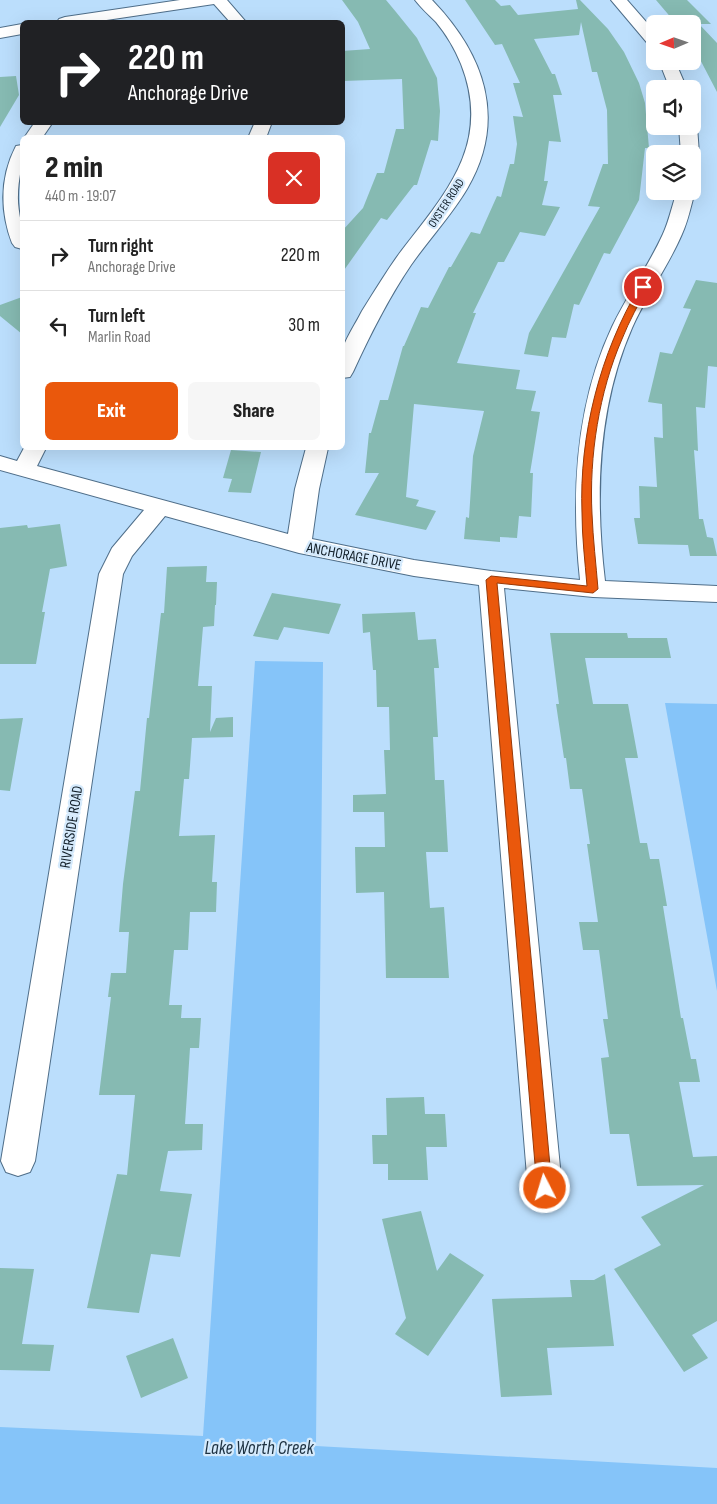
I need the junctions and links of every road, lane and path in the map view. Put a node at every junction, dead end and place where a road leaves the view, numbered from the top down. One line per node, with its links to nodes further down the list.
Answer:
1 (212, 0): 5 (street)
2 (219, 0): 6 (street)
3 (423, 0): 15 (street, OYSTER ROAD)
4 (619, 0): 8 (street)
5 (78, 20)
6 (236, 20)
7 (20, 29): 9 (street)
8 (646, 30)
9 (0, 32)
10 (43, 125): 11 (street)
11 (34, 135)
12 (20, 154): 14 (street)
13 (684, 200): 23 (street)
14 (20, 239)
15 (345, 365)
16 (33, 450): 19 (street)
17 (317, 450): 21 (street)
18 (0, 463): 19 (street, ANCHORAGE DRIVE)
19 (24, 470): 20 (street, ANCHORAGE DRIVE)
20 (159, 508): 21 (street, ANCHORAGE DRIVE); 25 (street, RIVERSIDE ROAD)
21 (299, 545): 22 (street, ANCHORAGE DRIVE)
22 (491, 580): 23 (street, ANCHORAGE DRIVE); 26 (street)
23 (593, 589): 24 (street, ANCHORAGE DRIVE)
24 (717, 594)
25 (18, 1160)
26 (545, 1188)

